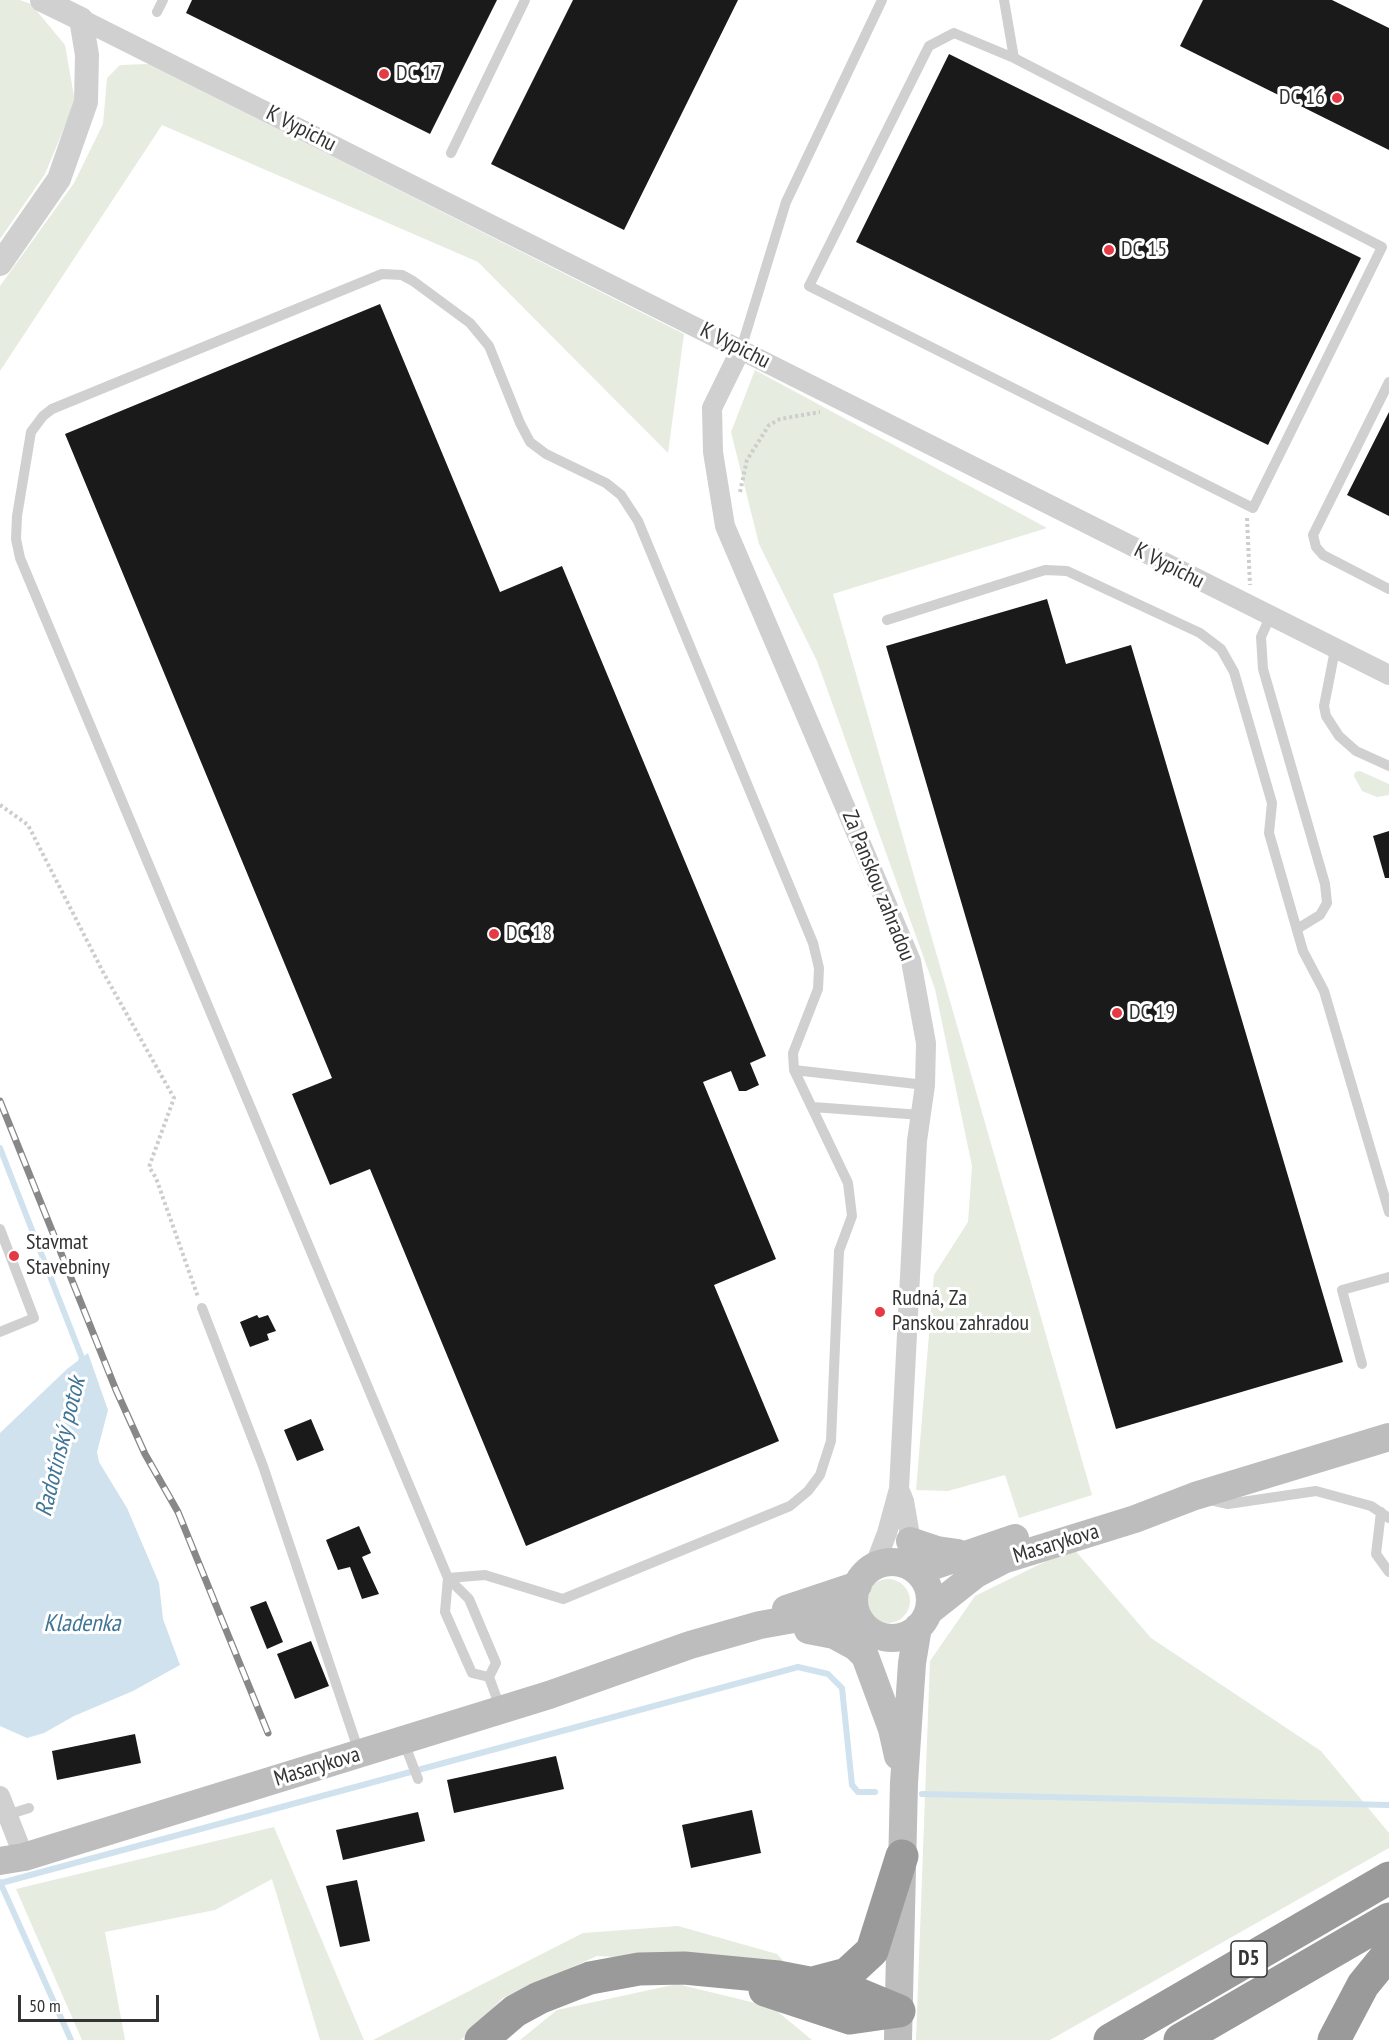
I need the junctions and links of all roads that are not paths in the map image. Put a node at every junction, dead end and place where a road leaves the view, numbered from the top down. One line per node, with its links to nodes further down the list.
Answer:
1 (42, 0): 7 (street)
2 (163, 0): 6 (lane)
3 (525, 0): 9 (lane)
4 (882, 0): 11 (lane)
5 (1004, 0): 8 (lane)
6 (157, 12)
7 (81, 19): 10 (street); 11 (street, K Vypichu)
8 (1014, 58): 8 (lane)
9 (451, 153)
10 (0, 264)
11 (741, 349): 14 (street, K Vypichu); 21 (street, Za Panskou zahradou)
12 (1389, 382): 13 (lane)
13 (1389, 590)
14 (1270, 617): 16 (street, K Vypichu); 19 (lane)
15 (887, 620): 19 (lane)
16 (1335, 650): 17 (street, K Vypichu); 18 (lane)
17 (1389, 675)
18 (1389, 766)
19 (1297, 929): 24 (lane)
20 (795, 1071): 21 (lane); 22 (lane); 37 (lane)
21 (925, 1085): 23 (street, Za Panskou zahradou)
22 (813, 1107): 23 (lane); 37 (lane)
23 (921, 1115): 31 (street, Za Panskou zahradou)
24 (1389, 1212)
25 (0, 1229): 28 (lane)
26 (1389, 1277): 29 (lane)
27 (202, 1308): 45 (lane)
28 (0, 1332)
29 (1362, 1364)
30 (1389, 1437): 32 (main road, Masarykova)
31 (899, 1489): 34 (street, Za Panskou zahradou); 36 (street, Za Panskou zahradou)
32 (1195, 1496): 33 (lane); 34 (main road, Masarykova); 38 (main road, Masarykova)
33 (1385, 1515): 35 (lane)
34 (914, 1559): 36 (main road); 38 (main road)
35 (1389, 1572)
36 (866, 1576): 39 (main road); 40 (main road, Masarykova)
37 (448, 1578): 41 (lane); 41 (lane)
38 (923, 1620): 39 (main road); 47 (main road)
39 (872, 1629): 40 (main road, Masarykova); 43 (main road)
40 (633, 1665): 42 (main road, Masarykova); 43 (main road)
41 (489, 1677): 42 (lane)
42 (501, 1710): 44 (main road, Masarykova)
43 (892, 1729): 47 (main road)
44 (406, 1750): 45 (main road, Masarykova); 46 (lane)
45 (359, 1754): 52 (main road, Masarykova)
46 (417, 1776)
47 (904, 1783): 51 (main road)
48 (0, 1796): 50 (street)
49 (29, 1808): 50 (lane)
50 (7, 1815): 52 (street)
51 (902, 1856): 56 (highway); 57 (main road)
52 (12, 1859)
53 (1389, 1878): 60 (highway, D5)
54 (1389, 1919): 61 (highway, D5)
55 (1389, 1953): 62 (highway)
56 (800, 1991): 57 (highway); 58 (highway); 59 (highway)
57 (899, 2025)
58 (481, 2040)
59 (834, 2040)
60 (1110, 2040)
61 (1180, 2040)
62 (1334, 2040)

